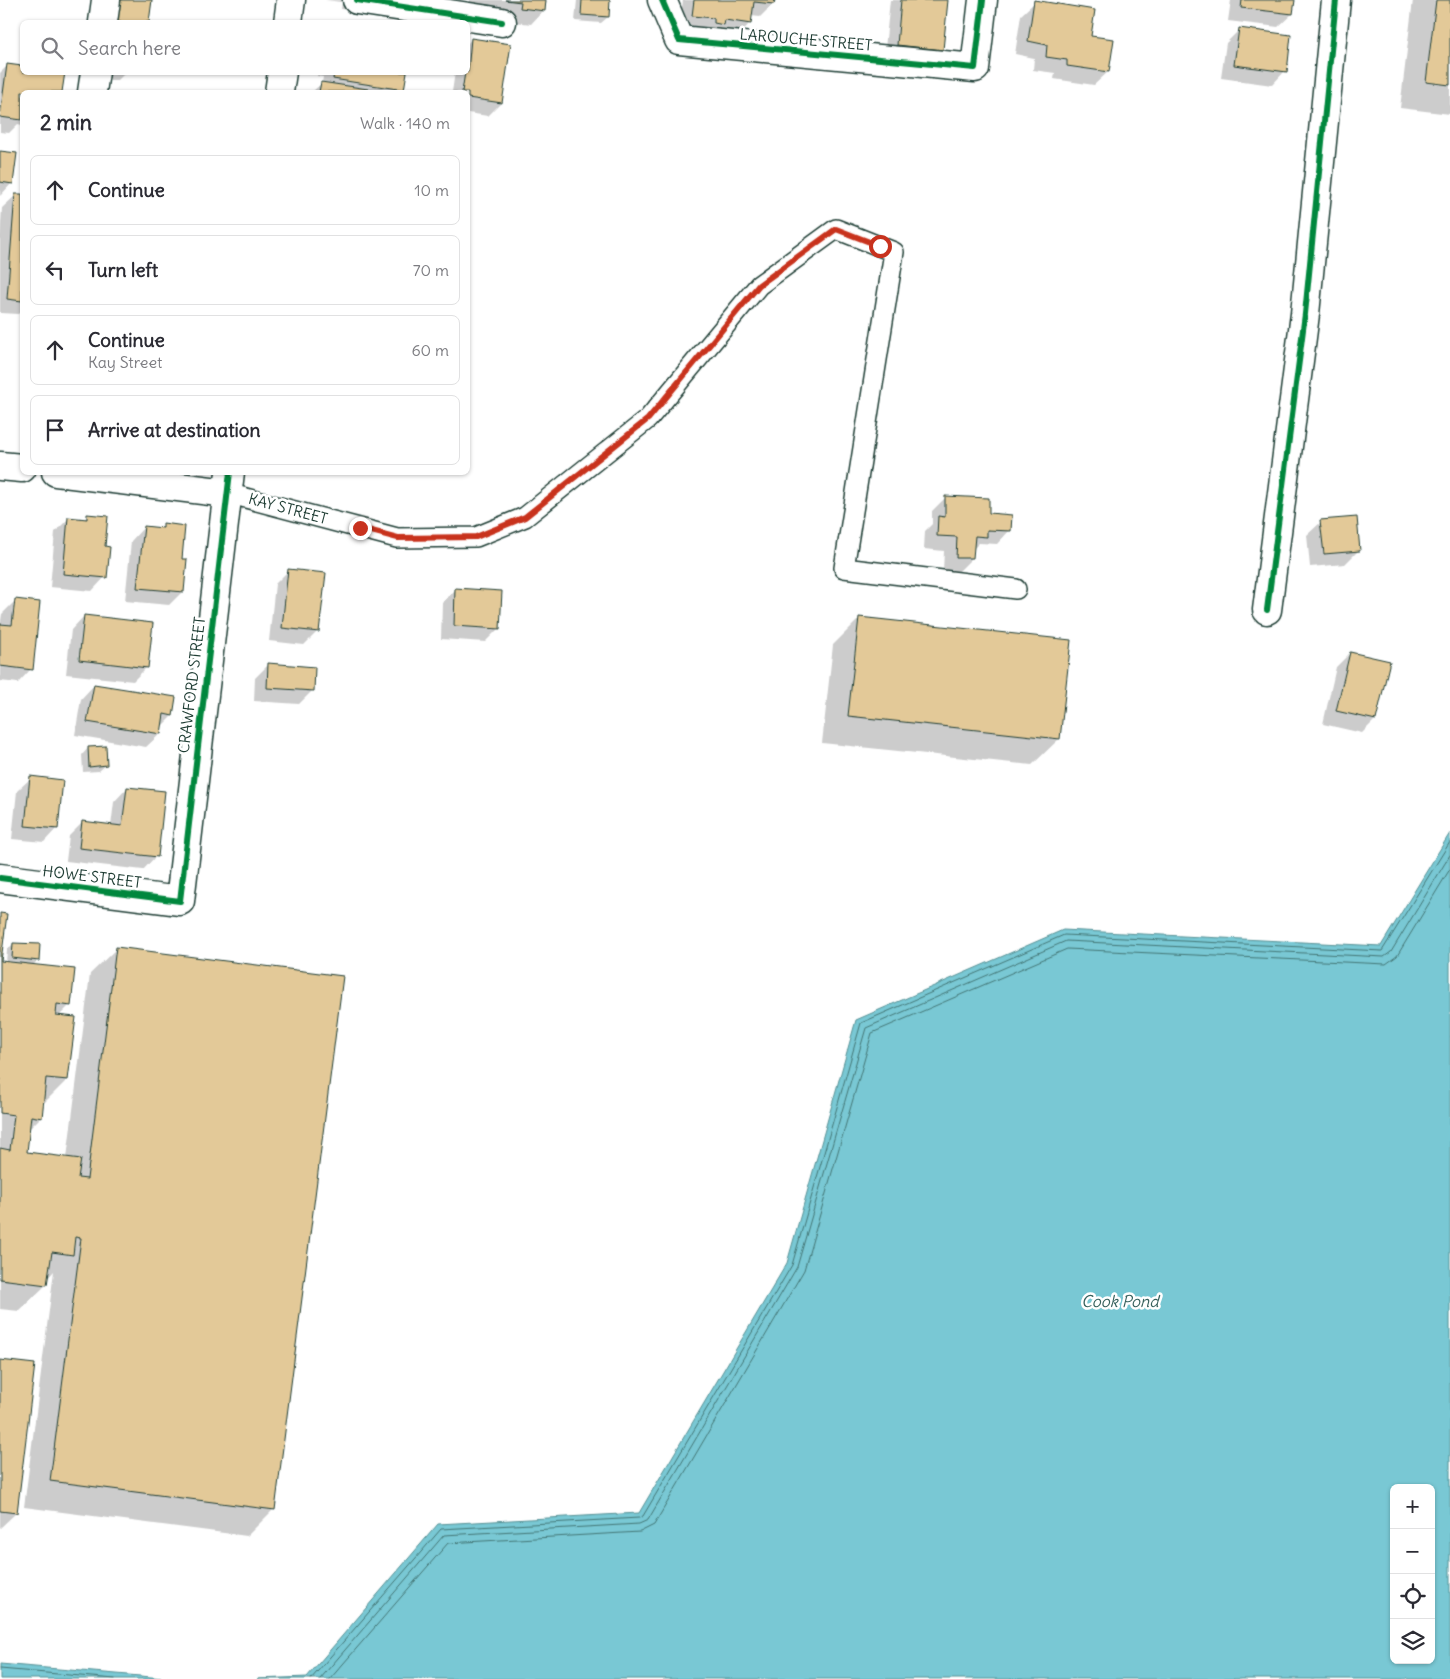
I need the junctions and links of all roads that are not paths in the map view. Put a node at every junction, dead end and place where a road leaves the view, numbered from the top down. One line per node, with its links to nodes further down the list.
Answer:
1 (106, 0): 7 (street)
2 (291, 0): 8 (street)
3 (357, 0): 9 (street)
4 (662, 0): 5 (street, LAROUCHE STREET)
5 (983, 0)
6 (1336, 0): 19 (street)
7 (103, 20)
8 (288, 20)
9 (502, 22)
10 (95, 75): 12 (street)
11 (282, 75): 13 (street)
12 (92, 90)
13 (279, 90)
14 (0, 466): 15 (street)
15 (20, 468)
16 (103, 475): 17 (street, KAY STREET)
17 (228, 483): 18 (lane, KAY STREET); 21 (street, CRAWFORD STREET)
18 (1016, 589)
19 (1267, 610)
20 (0, 878): 21 (street, HOWE STREET)
21 (180, 901)

